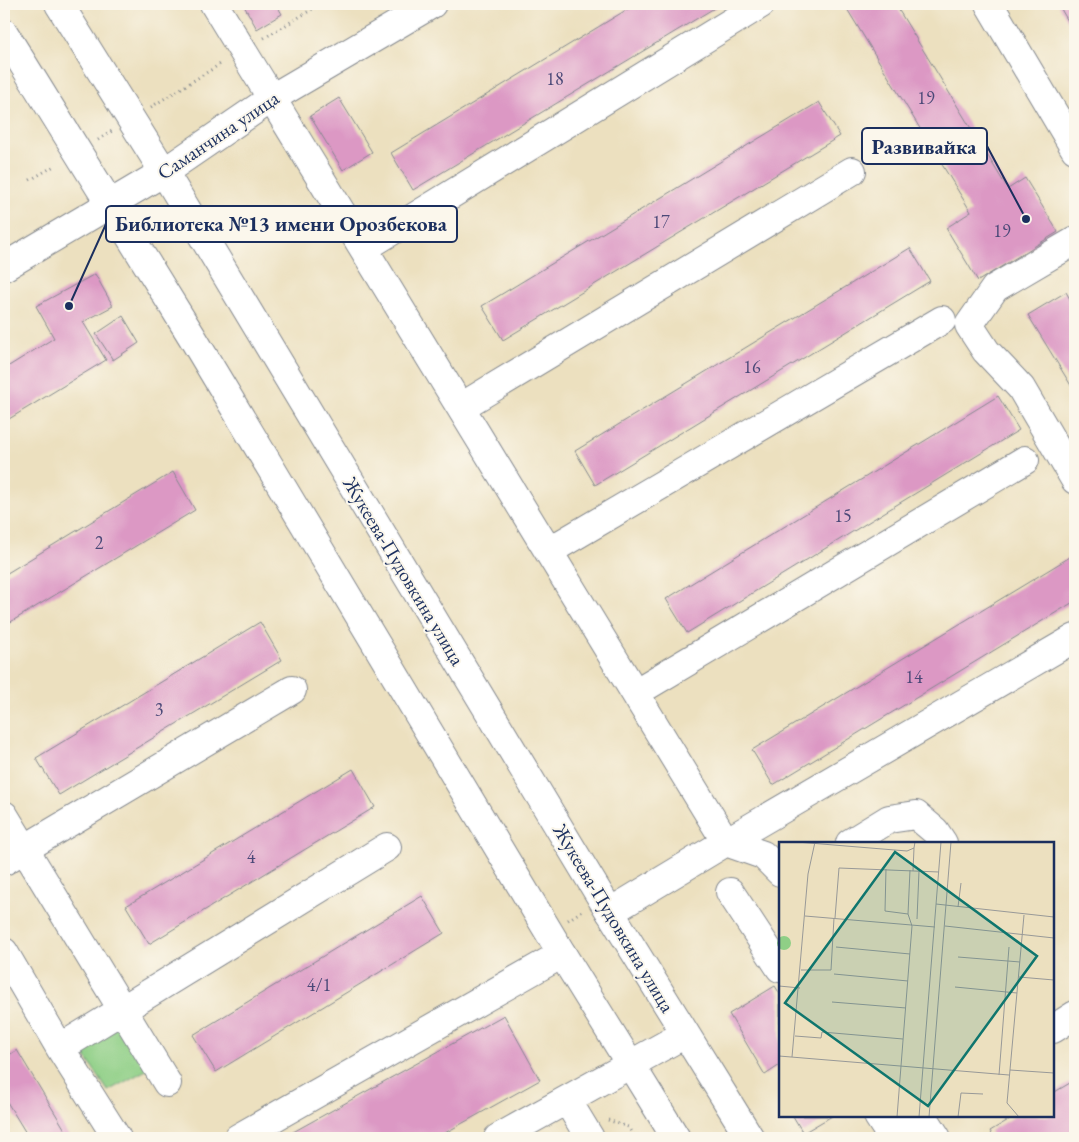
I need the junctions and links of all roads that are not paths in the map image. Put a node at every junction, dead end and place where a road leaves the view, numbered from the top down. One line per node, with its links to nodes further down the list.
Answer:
1 (59, 4): 11 (main road, Жукеева-Пудовкина улица)
2 (214, 4): 7 (main road)
3 (432, 4): 7 (main road, Саманчина улица)
4 (761, 4): 14 (main road)
5 (989, 4): 8 (main road)
6 (4, 32): 12 (main road)
7 (272, 98): 11 (main road, Саманчина улица); 14 (main road)
8 (1068, 121): 9 (main road)
9 (1075, 149)
10 (852, 171): 17 (main road)
11 (164, 172): 12 (main road, Саманчина улица); 32 (main road, Жукеева-Пудовкина улица)
12 (110, 203): 15 (main road, Саманчина улица); 33 (main road)
13 (1075, 241): 19 (main road)
14 (364, 248): 17 (main road)
15 (4, 267)
16 (942, 320): 20 (main road)
17 (461, 407): 20 (main road)
18 (1025, 460): 23 (main road)
19 (1075, 480)
20 (549, 551): 23 (main road)
21 (1075, 638): 25 (main road)
22 (292, 690): 29 (main road)
23 (635, 693): 25 (main road)
24 (4, 815): 29 (main road)
25 (726, 842): 30 (main road); 32 (main road)
26 (852, 842): 27 (main road)
27 (942, 842)
28 (387, 847): 36 (main road)
29 (14, 854): 36 (main road)
30 (779, 871)
31 (730, 892): 34 (main road)
32 (610, 912): 37 (main road, Жукеева-Пудовкина улица)
33 (562, 954): 39 (main road); 46 (main road)
34 (779, 966)
35 (8, 967): 38 (main road)
36 (122, 1010): 38 (main road); 40 (main road)
37 (685, 1034): 39 (main road); 50 (main road, Жукеева-Пудовкина улица)
38 (60, 1048): 45 (main road)
39 (630, 1064): 41 (main road); 49 (main road)
40 (167, 1083)
41 (567, 1100): 47 (main road); 48 (main road)
42 (919, 1117): 44 (main road)
43 (923, 1117): 51 (main road)
44 (885, 1130)
45 (117, 1138)
46 (238, 1138)
47 (498, 1138)
48 (590, 1138)
49 (676, 1138)
50 (750, 1138)
51 (937, 1138)

